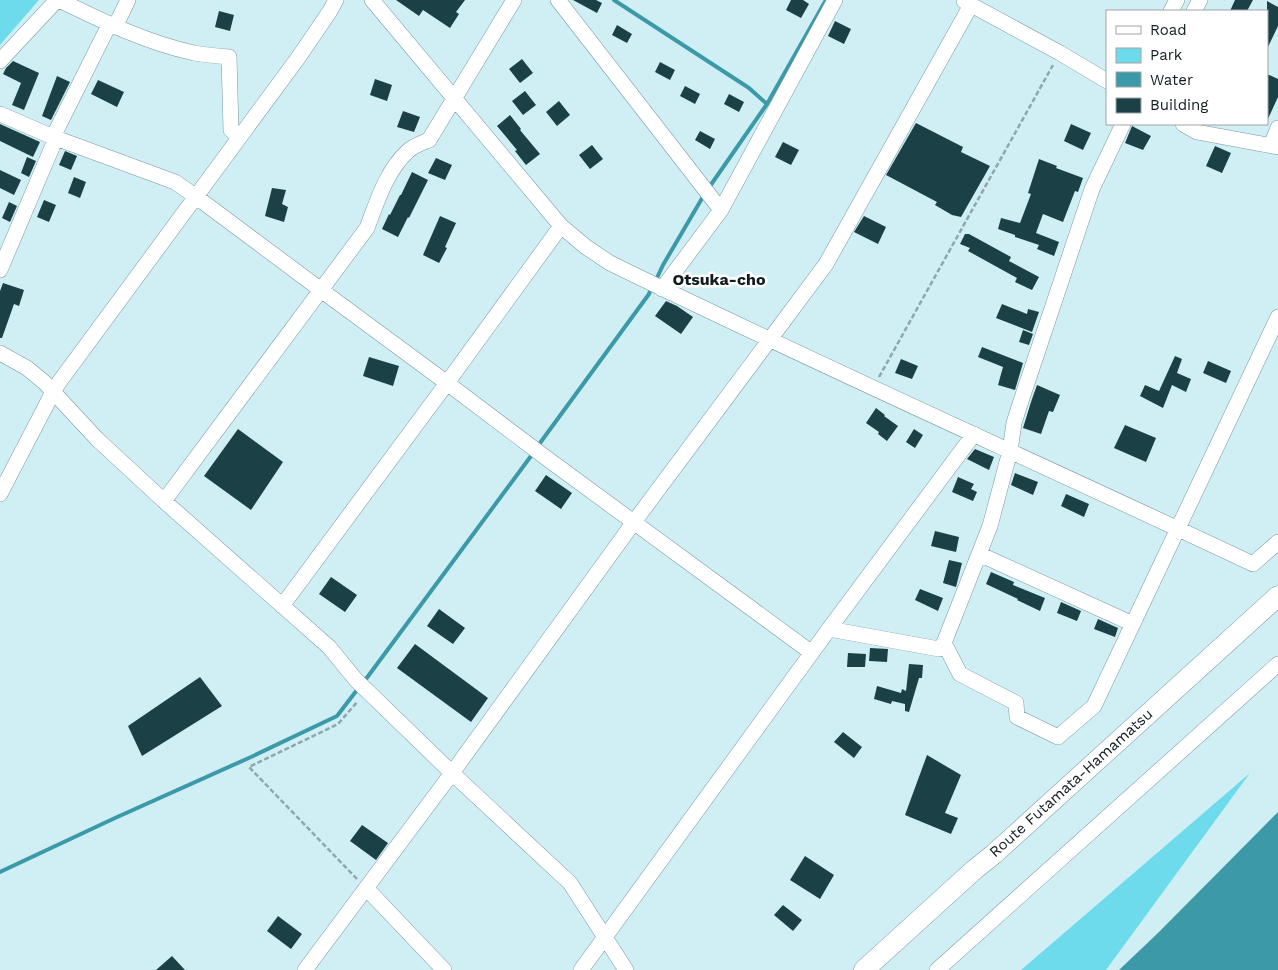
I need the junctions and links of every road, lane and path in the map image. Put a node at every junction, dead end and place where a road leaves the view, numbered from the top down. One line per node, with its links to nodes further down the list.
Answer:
1 (58, 0): 9 (street); 11 (street)
2 (128, 0): 9 (street)
3 (336, 0): 18 (street)
4 (372, 0): 13 (street)
5 (514, 0): 13 (street)
6 (558, 0): 22 (street)
7 (835, 0): 22 (street)
8 (967, 2): 10 (street); 28 (street)
9 (112, 26): 18 (street); 19 (street)
10 (1060, 53): 12 (street); 31 (path)
11 (0, 61)
12 (1106, 80)
13 (454, 98): 23 (street); 26 (street)
14 (0, 114): 19 (street)
15 (1123, 125): 34 (street)
16 (1185, 125): 20 (street)
17 (1278, 128): 20 (street)
18 (239, 137): 21 (street)
19 (54, 138): 21 (street); 24 (street)
20 (1275, 146)
21 (195, 196): 26 (street); 32 (street)
22 (721, 210): 25 (street)
23 (561, 226): 25 (street); 30 (street)
24 (0, 270)
25 (662, 288): 28 (street)
26 (321, 290): 30 (street); 36 (street)
27 (1278, 317): 38 (street)
28 (771, 339): 31 (street); 37 (street)
29 (0, 353): 32 (street)
30 (447, 383): 37 (street); 42 (street)
31 (873, 388): 33 (street)
32 (53, 392): 35 (street); 36 (street)
33 (974, 434): 34 (street); 44 (street)
34 (1010, 450): 38 (street); 40 (street)
35 (0, 494)
36 (164, 501): 42 (street)
37 (634, 522): 46 (street); 49 (street)
38 (1178, 529): 39 (street); 43 (street)
39 (1278, 542)
40 (979, 554): 43 (street); 45 (street)
41 (1278, 596): 56 (main road, Route Futamata-Hamamatsu)
42 (282, 606): 48 (street)
43 (1133, 624): 45 (street)
44 (829, 630): 45 (street); 46 (street)
45 (944, 643)
46 (812, 653): 51 (street)
47 (1278, 664): 57 (street)
48 (368, 691): 49 (street); 50 (path)
49 (452, 773): 50 (street); 51 (street)
50 (366, 888): 52 (street); 53 (street)
51 (604, 938): 54 (street); 55 (street)
52 (305, 970)
53 (444, 970)
54 (581, 970)
55 (626, 970)
56 (864, 970)
57 (937, 970)

